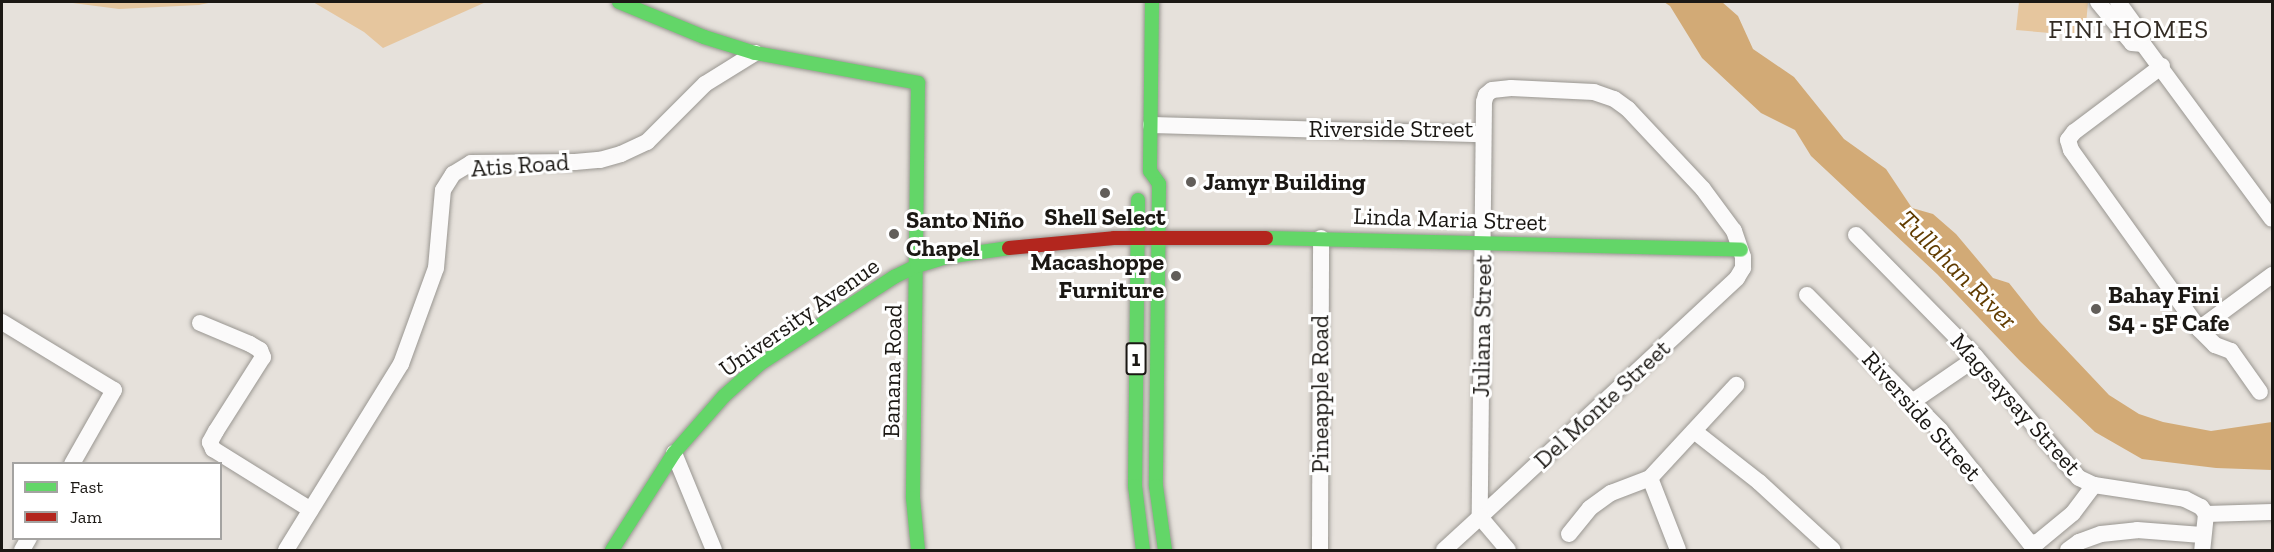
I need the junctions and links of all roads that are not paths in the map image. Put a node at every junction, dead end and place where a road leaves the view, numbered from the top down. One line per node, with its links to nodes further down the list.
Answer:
1 (619, 2): 6 (main road)
2 (1152, 2): 8 (main road, 1)
3 (2098, 2): 5 (street)
4 (2118, 2): 5 (street)
5 (2143, 44): 7 (street)
6 (755, 53): 18 (main road, Banana Road); 33 (street, Atis Road)
7 (2162, 66): 11 (street); 23 (street)
8 (1151, 125): 9 (street, Riverside Street); 10 (main road, 1)
9 (1483, 134): 16 (street, Juliana Street); 17 (street, Riverside Street)
10 (1150, 171): 13 (main road, 1); 14 (main road, 1)
11 (2272, 219)
12 (1856, 235): 24 (street, Magsaysay Street)
13 (1137, 238): 14 (main road, University Avenue); 18 (main road, University Avenue); 43 (main road, 1)
14 (1158, 238): 15 (main road, Linda Maria Street); 44 (main road, 1)
15 (1321, 238): 16 (main road, Linda Maria Street); 45 (street, Pineapple Road)
16 (1482, 242): 17 (main road, Linda Maria Street); 36 (street, Juliana Street)
17 (1741, 250): 36 (street, Del Monte Street)
18 (917, 266): 29 (main road, University Avenue); 42 (main road, Banana Road)
19 (2272, 275): 23 (street)
20 (1807, 295): 27 (street, Riverside Street)
21 (2, 322): 30 (street)
22 (200, 323): 33 (street)
23 (2199, 329): 26 (street)
24 (1976, 358): 27 (street); 32 (street, Magsaysay Street)
25 (1736, 385): 28 (street)
26 (2260, 392)
27 (1912, 402): 32 (street, Riverside Street)
28 (1694, 431): 31 (street); 49 (street)
29 (674, 453): 40 (main road, University Avenue); 41 (street)
30 (73, 462)
31 (1650, 478): 37 (street); 48 (street)
32 (2094, 485): 35 (street, Magsaysay Street)
33 (312, 510): 39 (street, Atis Road)
34 (2272, 512): 35 (street)
35 (2206, 514): 38 (street)
36 (1480, 517): 46 (street, Del Monte Street); 47 (street)
37 (1569, 534)
38 (2202, 543): 50 (street)
39 (286, 550)
40 (612, 550)
41 (714, 550)
42 (918, 550)
43 (1143, 550)
44 (1165, 550)
45 (1320, 550)
46 (1444, 550)
47 (1508, 550)
48 (1678, 550)
49 (1833, 550)
50 (2068, 550)

